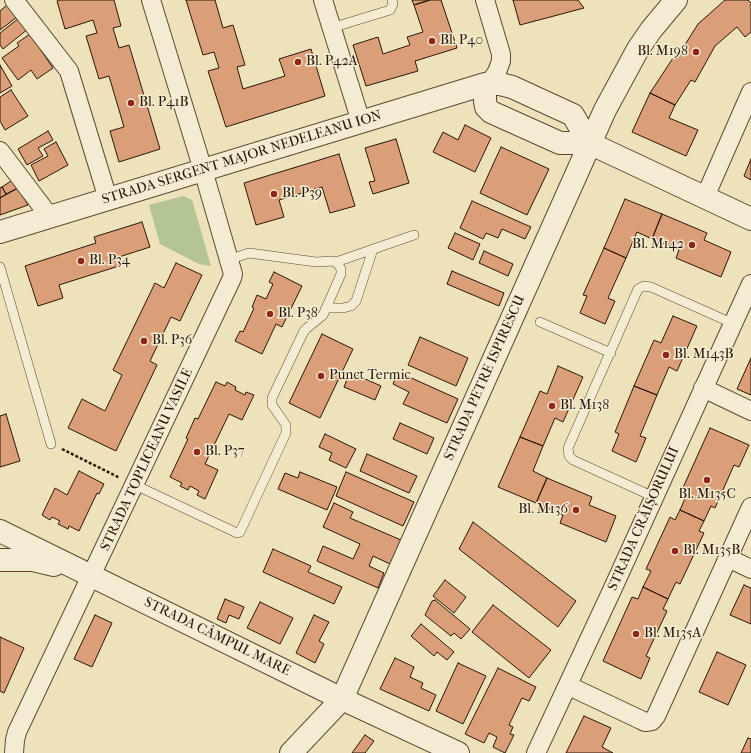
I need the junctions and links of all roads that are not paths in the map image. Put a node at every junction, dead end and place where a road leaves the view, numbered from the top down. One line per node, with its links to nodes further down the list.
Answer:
1 (14, 0): 15 (street)
2 (152, 0): 13 (street, STRADA TOPLICEANU VASILE)
3 (322, 0): 7 (street)
4 (392, 0): 7 (lane)
5 (485, 0): 8 (street)
6 (676, 0): 11 (street, STRADA PETRE ISPIRESCU)
7 (331, 28): 10 (street)
8 (485, 84): 10 (street, STRADA SERGENT MAJOR NEDELEANU ION); 11 (street); 11 (street)
9 (749, 104): 14 (street)
10 (361, 122): 13 (street, STRADA SERGENT MAJOR NEDELEANU ION)
11 (589, 143): 14 (street); 41 (street, STRADA PETRE ISPIRESCU)
12 (0, 151): 16 (street)
13 (203, 170): 15 (street, STRADA SERGENT MAJOR NEDELEANU ION); 21 (street, STRADA TOPLICEANU VASILE)
14 (705, 197): 17 (street)
15 (108, 199): 16 (street, STRADA SERGENT MAJOR NEDELEANU ION)
16 (50, 217): 18 (street, STRADA SERGENT MAJOR NEDELEANU ION)
17 (751, 218)
18 (0, 232)
19 (414, 235): 20 (lane)
20 (373, 249): 22 (lane); 25 (lane)
21 (228, 260): 22 (lane); 32 (street, STRADA TOPLICEANU VASILE)
22 (336, 262): 25 (lane)
23 (0, 267): 31 (lane)
24 (751, 284): 27 (street, STRADA CRĂIȘORULUI)
25 (326, 308): 32 (lane)
26 (540, 322): 28 (lane)
27 (734, 324): 28 (lane); 29 (street, STRADA CRĂIȘORULUI)
28 (611, 353): 33 (lane)
29 (703, 388): 30 (street); 33 (street, STRADA CRĂIȘORULUI)
30 (751, 410)
31 (51, 444)
32 (135, 485): 39 (street, STRADA TOPLICEANU VASILE)
33 (654, 497): 40 (street, STRADA CRĂIȘORULUI)
34 (751, 507): 36 (street)
35 (0, 530): 39 (street, STRADA CÂMPUL MARE)
36 (728, 558): 38 (street); 40 (street)
37 (0, 560): 39 (street, STRADA CÂMPUL MARE)
38 (751, 569)
39 (92, 575): 41 (street, STRADA CÂMPUL MARE); 42 (street, STRADA TOPLICEANU VASILE)
40 (569, 686): 45 (street, STRADA CRĂIȘORULUI)
41 (342, 699): 43 (street, STRADA PETRE ISPIRESCU); 44 (street, STRADA CÂMPUL MARE)
42 (14, 753)
43 (290, 753)
44 (458, 753)
45 (536, 753)

